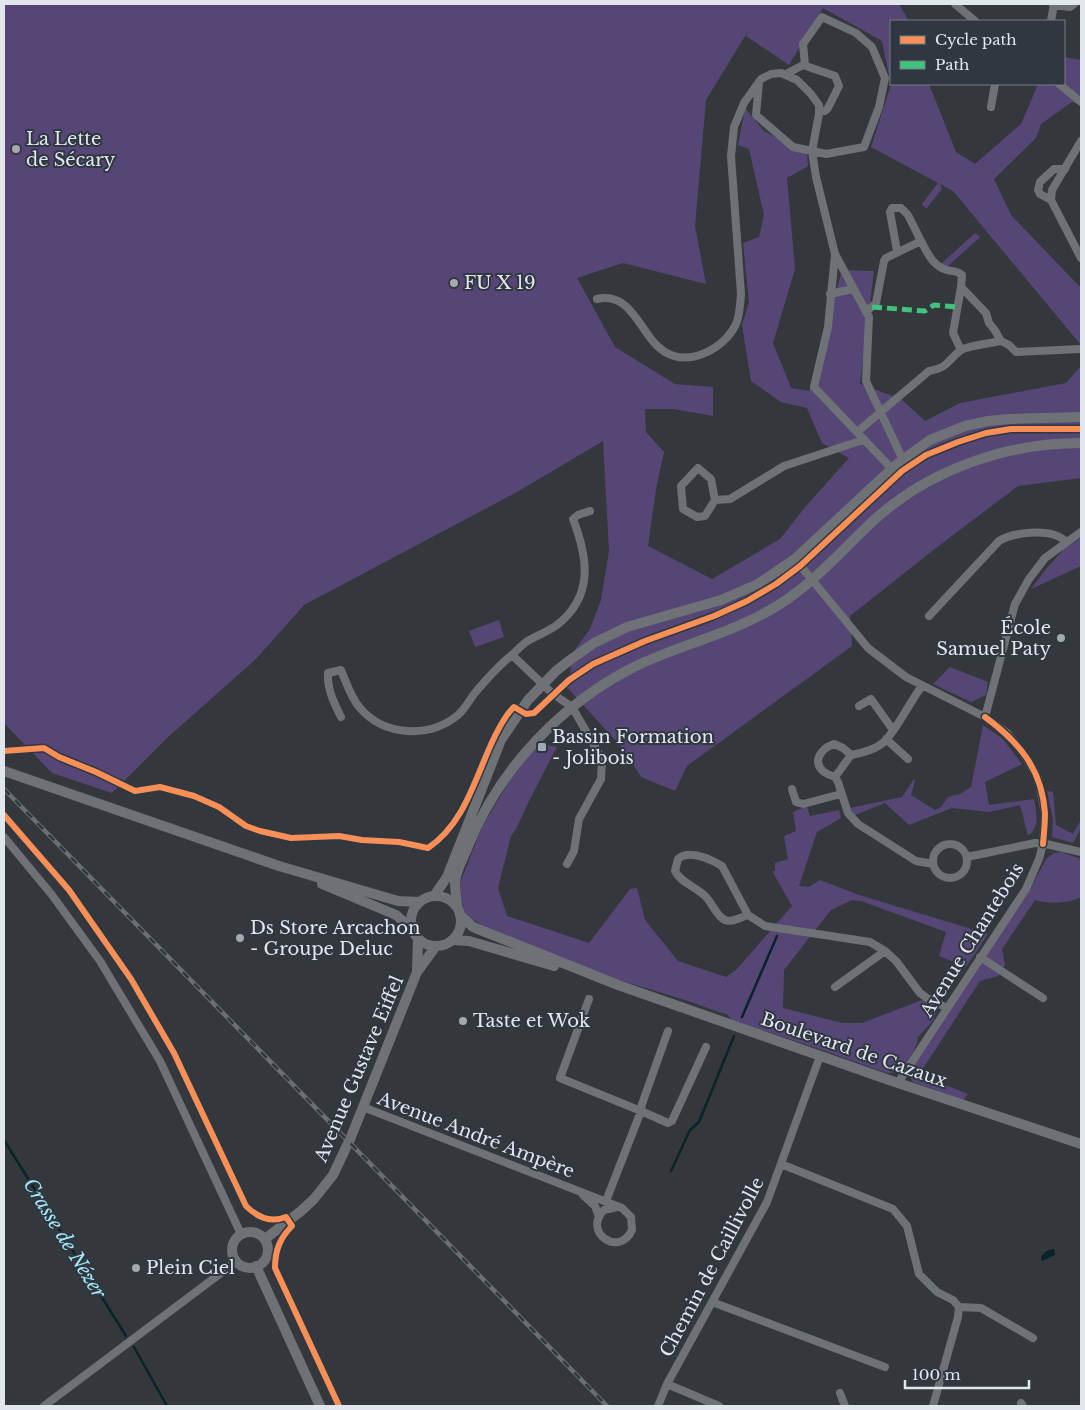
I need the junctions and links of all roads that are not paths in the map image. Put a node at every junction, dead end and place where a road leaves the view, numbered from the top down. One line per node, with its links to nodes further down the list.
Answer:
1 (956, 4): 4 (street)
2 (1054, 4): 3 (street); 5 (street)
3 (1074, 4)
4 (974, 20)
5 (1051, 20)
6 (805, 65): 7 (street); 13 (street); 15 (street)
7 (786, 74): 8 (street); 13 (street)
8 (759, 82): 15 (street); 25 (street)
9 (995, 85): 12 (street)
10 (1060, 85): 11 (street)
11 (1081, 102)
12 (991, 107)
13 (819, 111): 15 (street)
14 (1081, 141): 16 (street)
15 (812, 151): 20 (street)
16 (1065, 169): 17 (street); 17 (street)
17 (1051, 200): 21 (street)
18 (920, 238): 19 (street); 19 (street); 22 (street)
19 (897, 251): 26 (street)
20 (835, 254): 23 (street); 24 (street)
21 (1081, 258)
22 (960, 287): 27 (street); 29 (street)
23 (854, 289): 24 (street); 26 (street)
24 (830, 294): 32 (street)
25 (597, 300)
26 (866, 312): 30 (street)
27 (1001, 341): 28 (street); 29 (street)
28 (1081, 349)
29 (961, 350): 30 (street)
30 (880, 412): 32 (street); 35 (street)
31 (1081, 417): 35 (main road)
32 (856, 432): 33 (street)
33 (863, 440): 36 (street); 37 (street)
34 (1081, 443): 42 (main road)
35 (902, 460): 36 (main road)
36 (892, 469): 41 (main road)
37 (715, 500): 37 (street)
38 (590, 511): 44 (street)
39 (1081, 532): 40 (street)
40 (1066, 542): 43 (street); 50 (street)
41 (795, 559): 42 (street, Avenue Chantebois); 45 (main road)
42 (812, 580): 46 (street, Avenue Chantebois); 48 (main road)
43 (929, 616)
44 (512, 655): 45 (street); 49 (street)
45 (542, 684): 48 (street); 66 (main road)
46 (922, 686): 50 (street, Avenue Chantebois); 51 (street)
47 (859, 706): 51 (street)
48 (572, 707): 63 (street); 68 (main road)
49 (341, 717)
50 (985, 717): 60 (street, Avenue Chantebois)
51 (893, 730): 52 (street)
52 (886, 739): 53 (street); 54 (street)
53 (850, 755): 56 (street); 56 (street)
54 (908, 759)
55 (4, 770): 65 (main road)
56 (835, 777): 58 (street)
57 (792, 789): 58 (street)
58 (841, 794): 64 (street)
59 (4, 837): 94 (street)
60 (1043, 844): 61 (street); 62 (street); 75 (street, Avenue Chantebois)
61 (1081, 852)
62 (968, 857): 64 (street); 64 (street)
63 (567, 864)
64 (933, 864)
65 (280, 866): 67 (main road); 70 (main road)
66 (434, 896): 67 (main road); 68 (main road)
67 (419, 902): 70 (main road)
68 (459, 911): 72 (main road); 77 (main road, Boulevard de Cazaux)
69 (748, 915): 69 (street); 74 (street)
70 (411, 928): 71 (main road)
71 (418, 939): 73 (main road); 76 (main road, Avenue Gustave Eiffel)
72 (452, 940): 73 (main road); 77 (main road, Boulevard de Cazaux)
73 (436, 946): 76 (main road, Avenue Gustave Eiffel)
74 (885, 950): 78 (street); 81 (street)
75 (980, 957): 79 (street); 81 (street, Avenue Chantebois)
76 (417, 972): 86 (main road, Avenue Gustave Eiffel)
77 (618, 985): 84 (main road, Boulevard de Cazaux)
78 (835, 987)
79 (1043, 998)
80 (589, 999): 87 (street)
81 (947, 1008): 85 (street, Avenue Chantebois)
82 (668, 1031): 87 (street)
83 (706, 1047): 87 (street)
84 (820, 1056): 85 (main road, Boulevard de Cazaux); 89 (street, Chemin de Caillivolle)
85 (898, 1083): 88 (main road, Boulevard de Cazaux)
86 (363, 1107): 90 (street, Avenue André Ampère); 95 (main road, Avenue Gustave Eiffel)
87 (641, 1111): 91 (street)
88 (1081, 1144)
89 (781, 1164): 98 (street, Chemin de Caillivolle); 99 (street)
90 (578, 1190): 91 (street, Avenue André Ampère); 93 (street, Avenue André Ampère)
91 (606, 1201): 92 (street, Avenue André Ampère)
92 (617, 1207): 93 (street); 93 (street, Avenue André Ampère)
93 (599, 1217)
94 (241, 1234): 95 (main road); 96 (main road)
95 (265, 1239): 97 (main road)
96 (237, 1261): 97 (main road); 104 (street)
97 (256, 1266): 105 (main road)
98 (712, 1302): 101 (street); 102 (street, Chemin de Caillivolle)
99 (958, 1307): 100 (street); 109 (street)
100 (1033, 1338)
101 (885, 1368)
102 (667, 1384): 106 (street, Chemin de Caillivolle); 107 (street)
103 (840, 1393): 108 (street)
104 (44, 1406)
105 (320, 1406)
106 (658, 1406)
107 (719, 1406)
108 (845, 1406)
109 (933, 1406)

